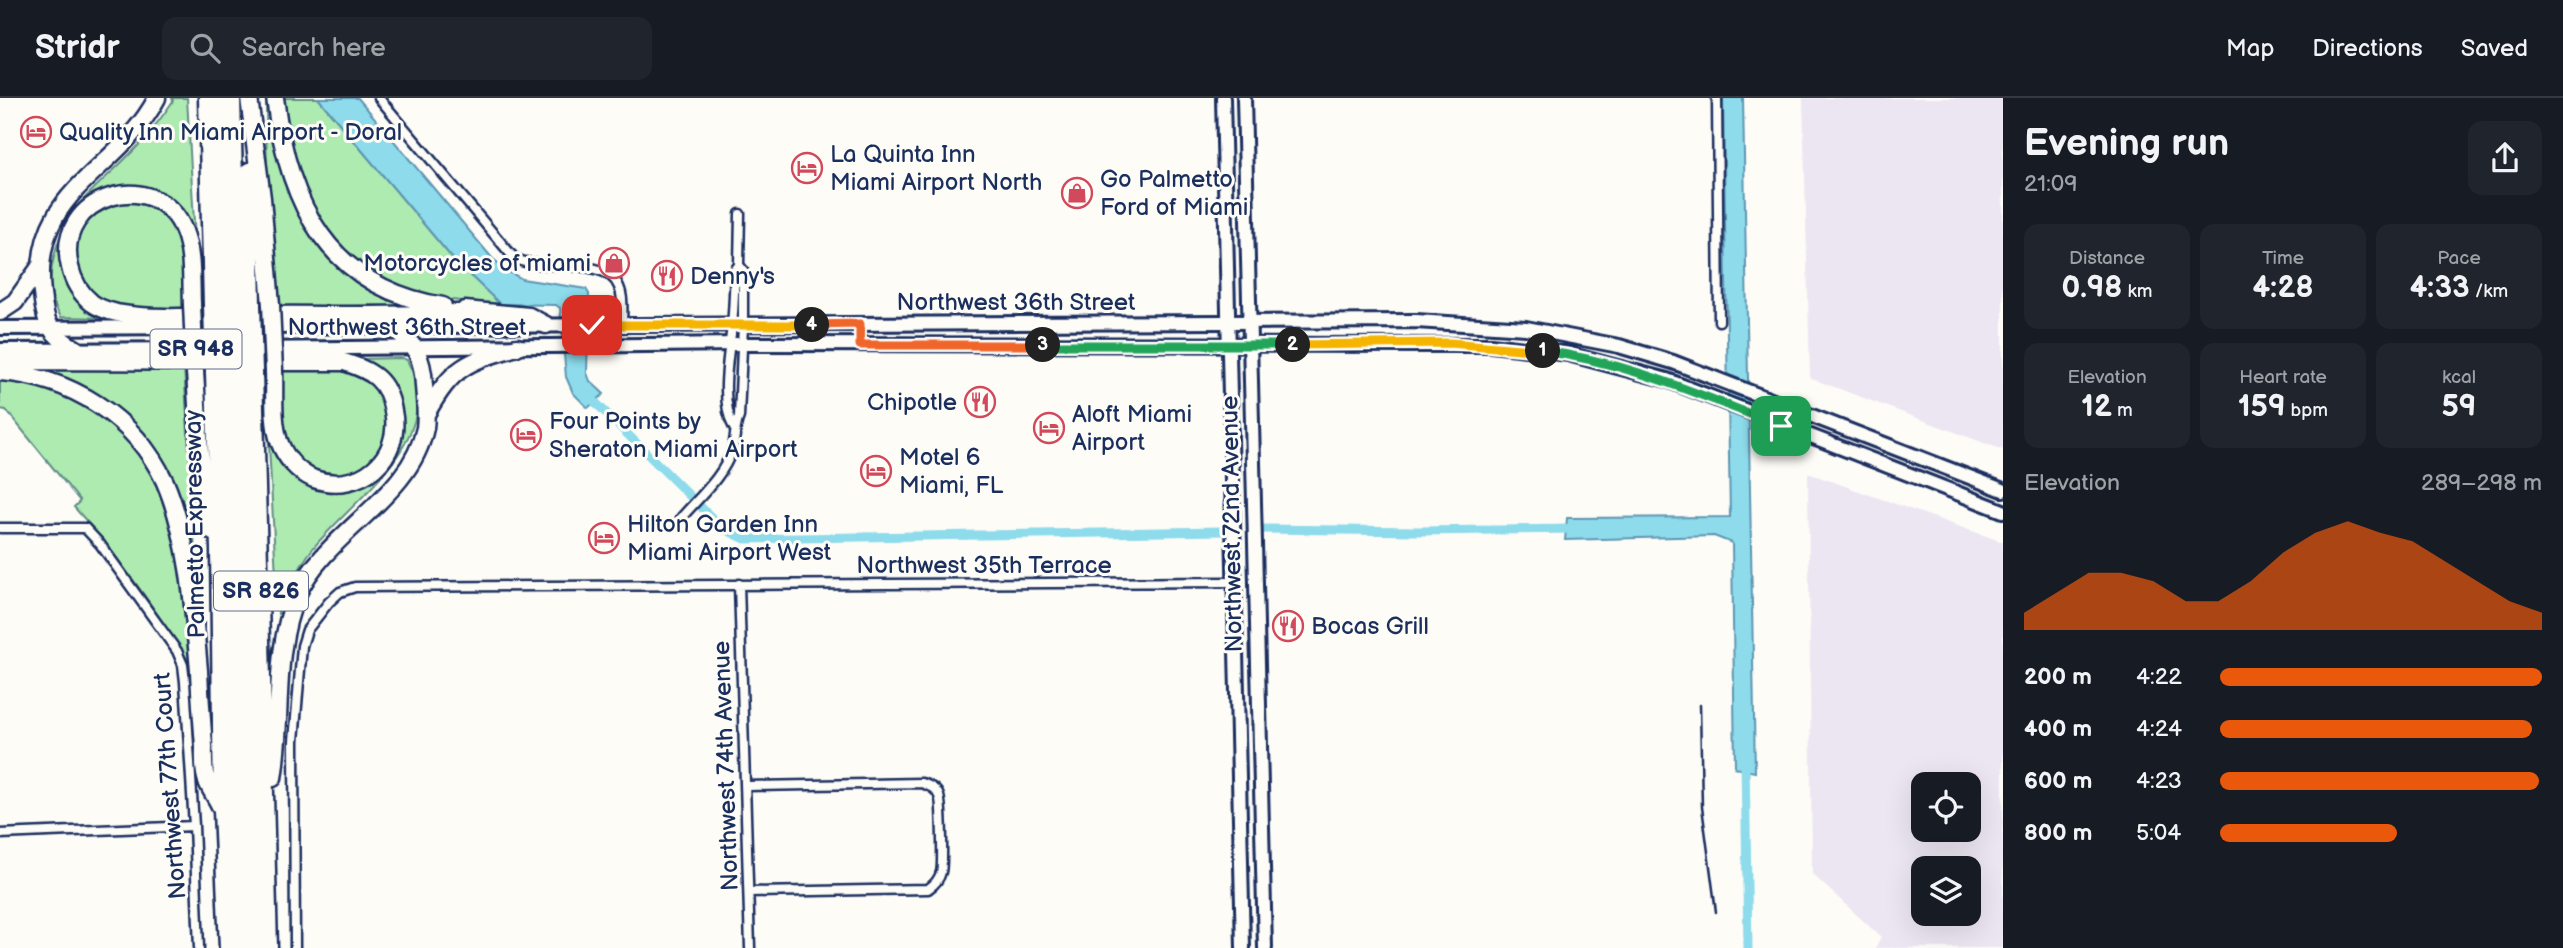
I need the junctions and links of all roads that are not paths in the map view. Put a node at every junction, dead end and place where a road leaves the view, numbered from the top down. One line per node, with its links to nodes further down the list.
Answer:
1 (157, 98): 12 (highway)
2 (207, 98): 13 (highway, Palmetto Expressway / SR 826)
3 (220, 98): 13 (highway)
4 (232, 98): 13 (highway)
5 (248, 98): 13 (highway, Palmetto Expressway / SR 826); 34 (highway, bridge)
6 (275, 98): 15 (highway)
7 (379, 98): 21 (street)
8 (1223, 98): 17 (main road, Northwest 72nd Avenue)
9 (1244, 98): 18 (main road, Northwest 72nd Avenue)
10 (1717, 98): 16 (street)
11 (740, 214): 22 (street)
12 (39, 268): 14 (highway); 25 (highway)
13 (232, 305): 35 (highway, Palmetto Expressway / SR 826, bridge); 35 (highway, Palmetto Expressway / SR 826, bridge)
14 (0, 312)
15 (473, 312): 20 (highway); 43 (highway, bridge)
16 (1719, 321)
17 (1228, 322): 18 (main road, Northwest 36th Street); 19 (main road, Northwest 36th Street); 28 (main road, Northwest 72nd Avenue)
18 (1249, 322): 29 (main road, Northwest 72nd Avenue); 39 (main road, Northwest 36th Street)
19 (860, 324): 22 (main road, Northwest 36th Street); 27 (main road)
20 (546, 325): 21 (main road, Northwest 36th Street); 23 (main road, Northwest 36th Street)
21 (622, 325): 22 (main road, Northwest 36th Street)
22 (738, 325): 26 (street); 26 (street)
23 (389, 327): 25 (main road, Northwest 36th Street); 31 (highway)
24 (0, 328): 25 (main road, Northwest 36th Street)
25 (50, 328): 32 (highway)
26 (736, 345): 27 (main road, Northwest 36th Street / SR 948); 30 (main road, Northwest 36th Street / SR 948); 38 (street); 38 (street)
27 (860, 345): 28 (main road, Northwest 36th Street / SR 948)
28 (1228, 345): 29 (main road, Northwest 36th Street / SR 948); 44 (main road, Northwest 72nd Avenue)
29 (1249, 345): 40 (main road, Northwest 36th Street / SR 948); 46 (main road, Northwest 72nd Avenue)
30 (517, 347): 31 (main road, Northwest 36th Street / SR 948); 37 (highway)
31 (415, 348): 32 (main road, Northwest 36th Street / SR 948); 37 (highway)
32 (76, 349): 33 (main road, Northwest 36th Street)
33 (0, 351)
34 (0, 361)
35 (233, 371): 43 (highway, Palmetto Expressway / SR 826); 50 (highway, Palmetto Expressway / SR 826); 56 (highway); 57 (highway)
36 (0, 372): 49 (highway)
37 (426, 414): 50 (highway)
38 (734, 428): 41 (street)
39 (2003, 490)
40 (2003, 511)
41 (684, 515)
42 (0, 528): 51 (street, Northwest 77th Court)
43 (219, 549): 49 (highway, Palmetto Expressway / SR 826)
44 (1234, 582): 45 (street, Northwest 35th Terrace); 47 (main road, Northwest 72nd Avenue)
45 (739, 584): 48 (street, Northwest 74th Avenue); 59 (street, Northwest 35th Terrace)
46 (1260, 783): 47 (main road); 62 (main road, Northwest 72nd Avenue)
47 (1240, 784): 61 (main road, Northwest 72nd Avenue)
48 (747, 786): 53 (street, Northwest 74th Avenue); 53 (street)
49 (222, 811): 55 (highway, Palmetto Expressway / SR 826)
50 (267, 811): 58 (highway, Palmetto Expressway / SR 826)
51 (194, 827): 52 (street); 54 (street, Northwest 77th Court)
52 (0, 834)
53 (749, 892): 60 (street, Northwest 74th Avenue)
54 (199, 948)
55 (228, 948)
56 (240, 948)
57 (254, 948)
58 (269, 948)
59 (295, 948)
60 (750, 948)
61 (1243, 948)
62 (1265, 948)

